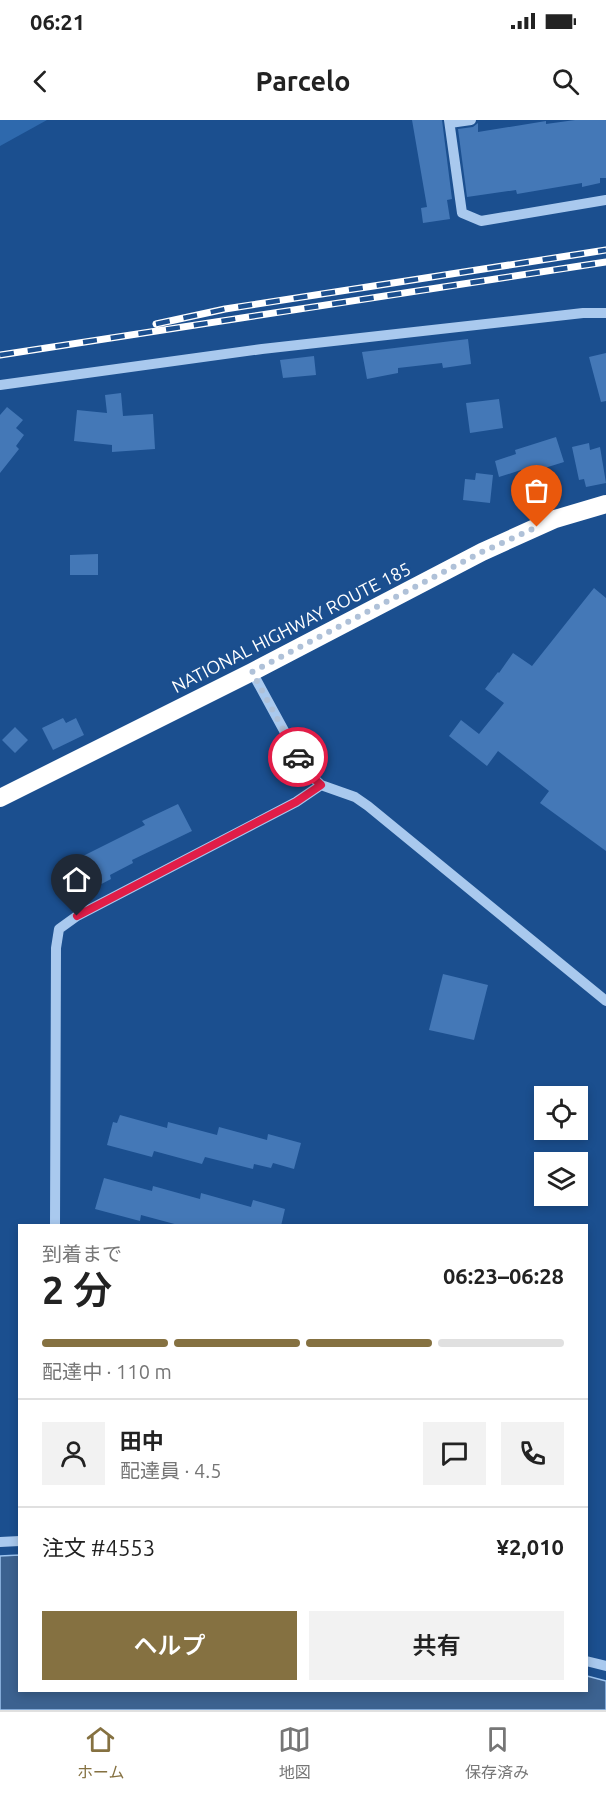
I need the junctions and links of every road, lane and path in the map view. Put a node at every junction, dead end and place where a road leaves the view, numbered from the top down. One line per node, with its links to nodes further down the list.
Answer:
1 (471, 120): 2 (street)
2 (449, 122): 3 (street)
3 (606, 200)
4 (606, 313): 5 (street)
5 (0, 385)
6 (606, 504): 7 (highway, NATIONAL HIGHWAY ROUTE 185)
7 (252, 672): 8 (street); 9 (highway, NATIONAL HIGHWAY ROUTE 185)
8 (321, 785): 10 (street); 11 (street)
9 (0, 798)
10 (606, 1001)
11 (55, 1224)
12 (18, 1541): 13 (street)
13 (0, 1542)
14 (588, 1662): 15 (street)
15 (606, 1666)

